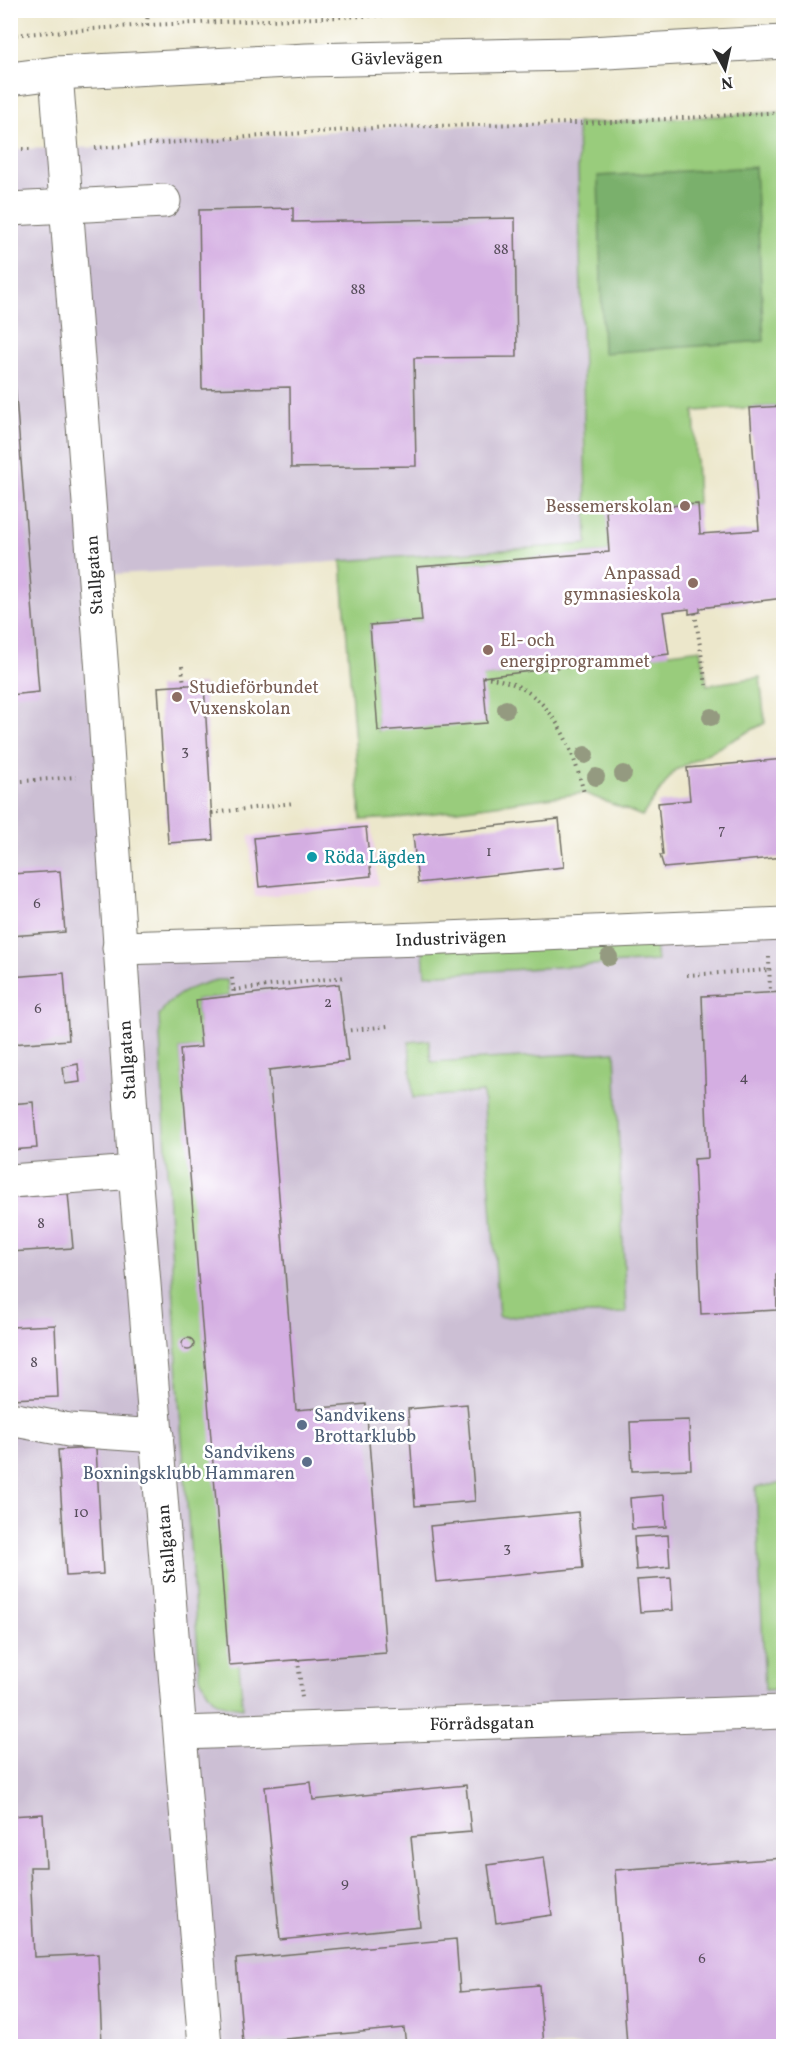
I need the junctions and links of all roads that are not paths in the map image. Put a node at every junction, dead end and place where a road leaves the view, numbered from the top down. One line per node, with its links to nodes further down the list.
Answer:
1 (783, 42): 2 (street, Gävlevägen)
2 (56, 73): 3 (street, Gävlevägen); 5 (street, Stallgatan)
3 (10, 79)
4 (164, 201): 5 (street)
5 (67, 205): 6 (street); 8 (street, Stallgatan)
6 (10, 208)
7 (783, 924): 8 (street, Industrivägen)
8 (119, 948): 9 (street, Stallgatan)
9 (135, 1172): 10 (street); 12 (street, Stallgatan)
10 (10, 1181)
11 (10, 1419): 12 (street)
12 (157, 1436): 14 (street, Stallgatan)
13 (783, 1712): 14 (street, Förrådsgatan)
14 (181, 1733): 15 (street, Stallgatan)
15 (205, 2046)

